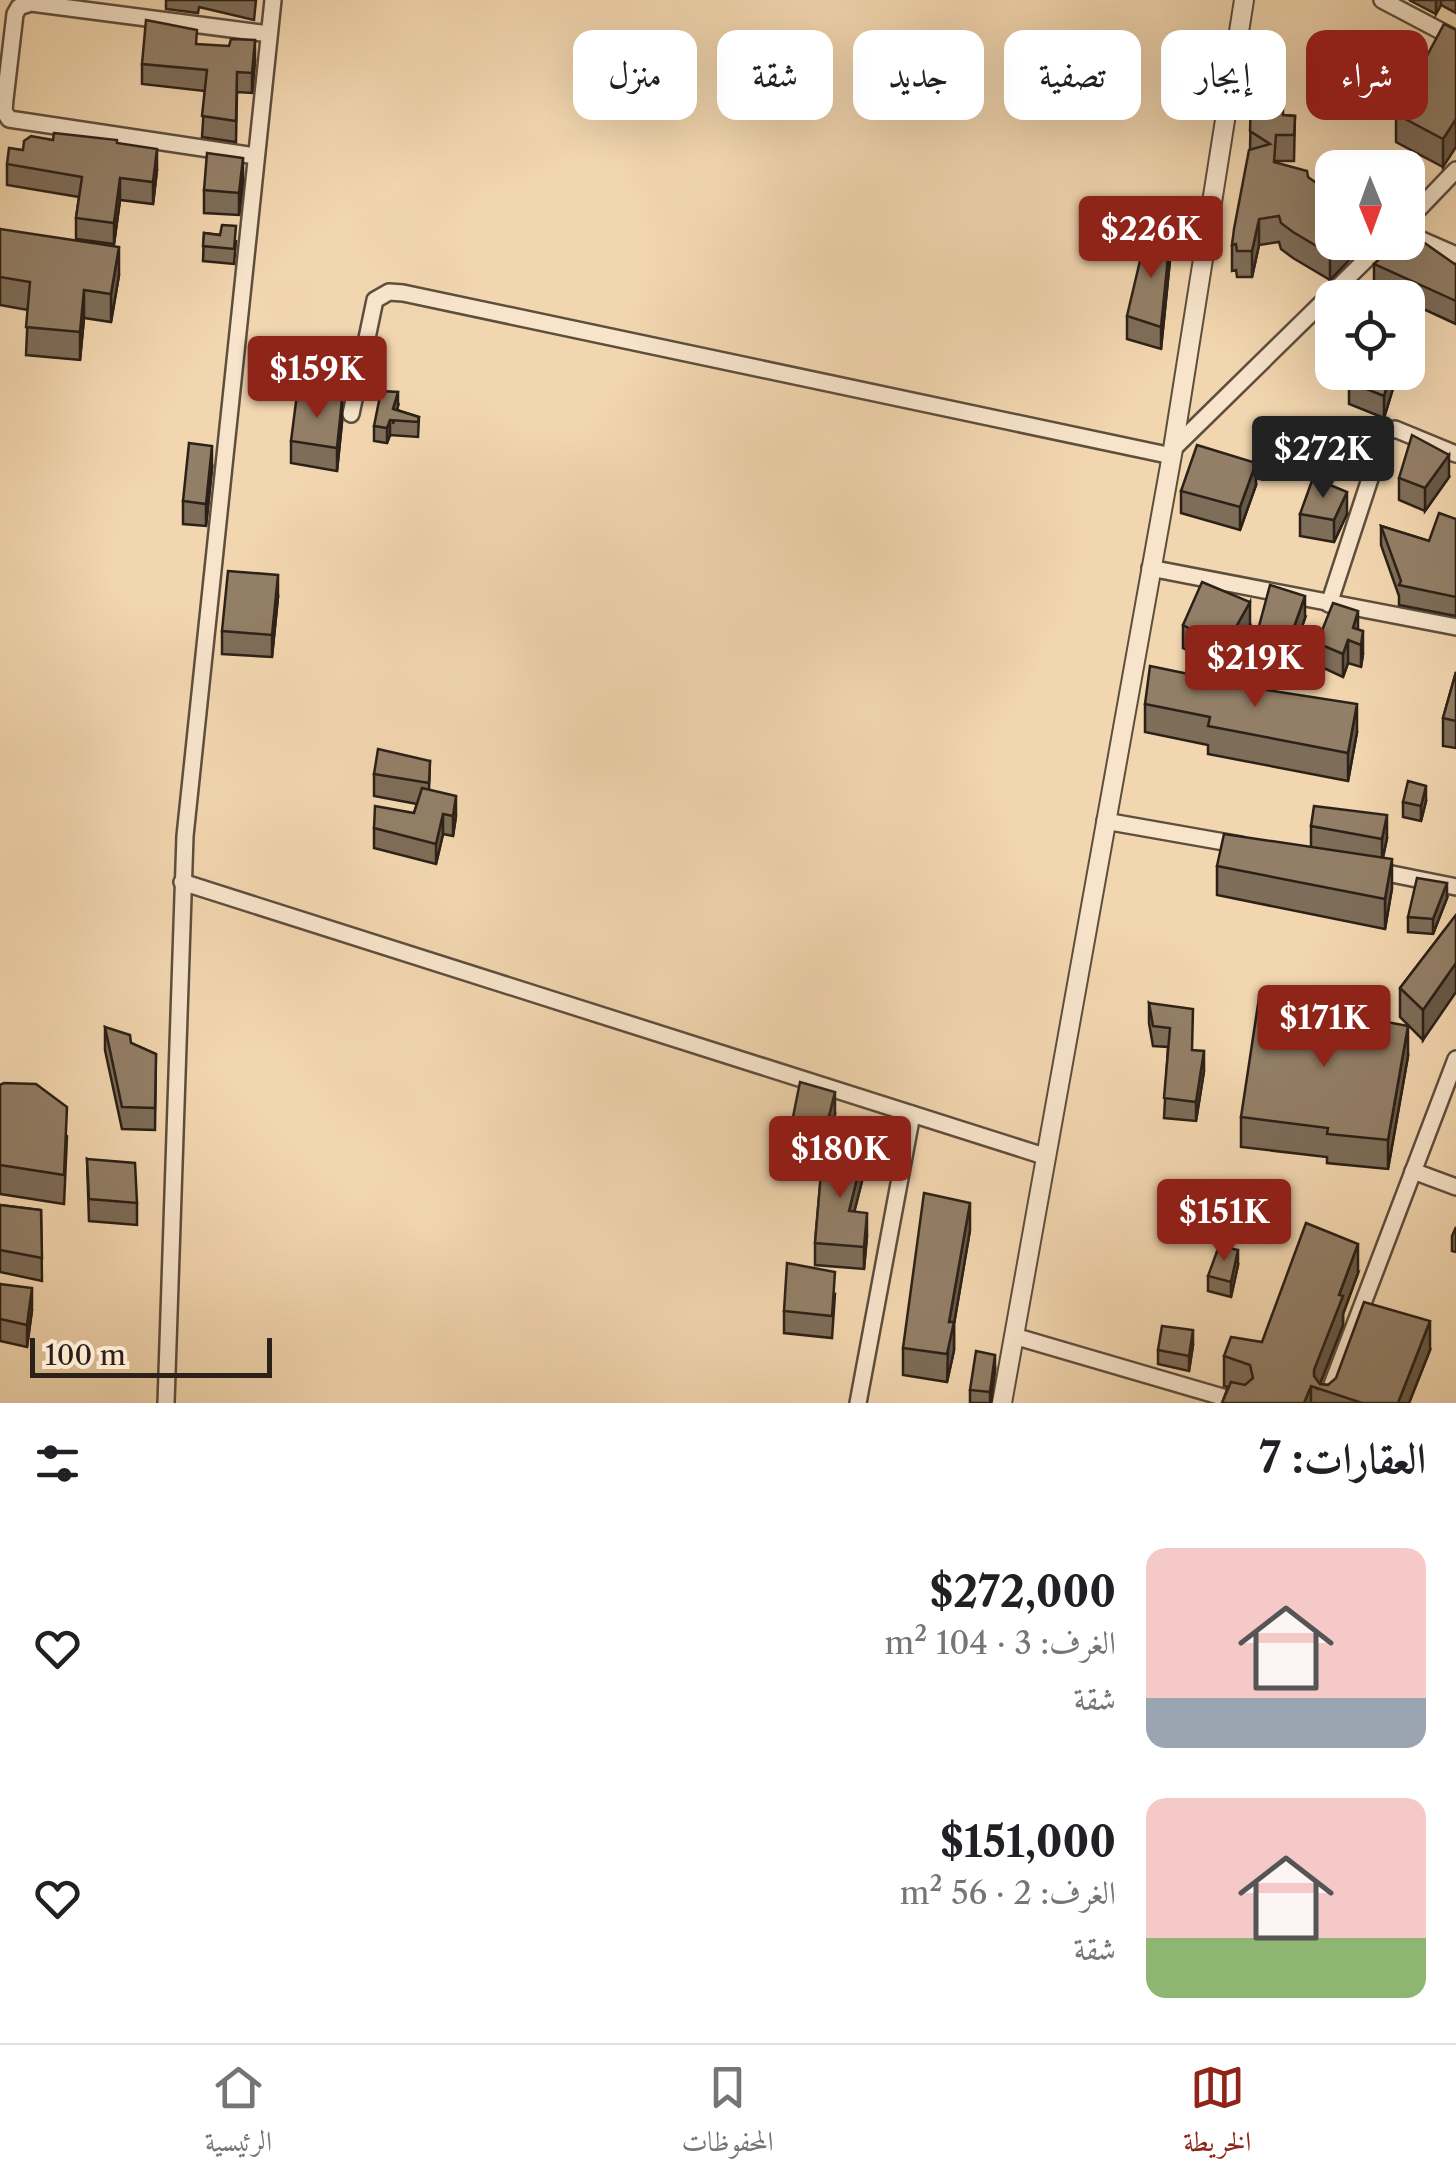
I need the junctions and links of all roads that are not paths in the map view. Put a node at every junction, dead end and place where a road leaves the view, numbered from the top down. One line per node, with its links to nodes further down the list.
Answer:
1 (273, 0): 4 (street)
2 (1244, 0): 13 (street)
3 (1382, 0): 5 (street)
4 (269, 34): 6 (street); 6 (street)
5 (1456, 39)
6 (256, 156): 21 (street)
7 (1456, 170): 8 (street)
8 (1425, 202)
9 (1425, 241): 10 (street)
10 (1456, 254)
11 (1366, 260): 13 (street)
12 (351, 414): 13 (street)
13 (1172, 452): 15 (street)
14 (1456, 454): 16 (street)
15 (1150, 568): 16 (street); 18 (street)
16 (1329, 604): 17 (street)
17 (1456, 627)
18 (1105, 820): 19 (street); 25 (street)
19 (1262, 849)
20 (1352, 866): 22 (street)
21 (182, 882): 24 (street); 29 (street)
22 (1456, 887)
23 (1456, 1058): 26 (street)
24 (912, 1114): 25 (street); 30 (street)
25 (1044, 1156): 28 (street)
26 (1413, 1172): 27 (street); 33 (street)
27 (1456, 1187)
28 (1014, 1336): 31 (street); 32 (street)
29 (166, 1403)
30 (858, 1403)
31 (1002, 1403)
32 (1243, 1403)
33 (1325, 1403)

